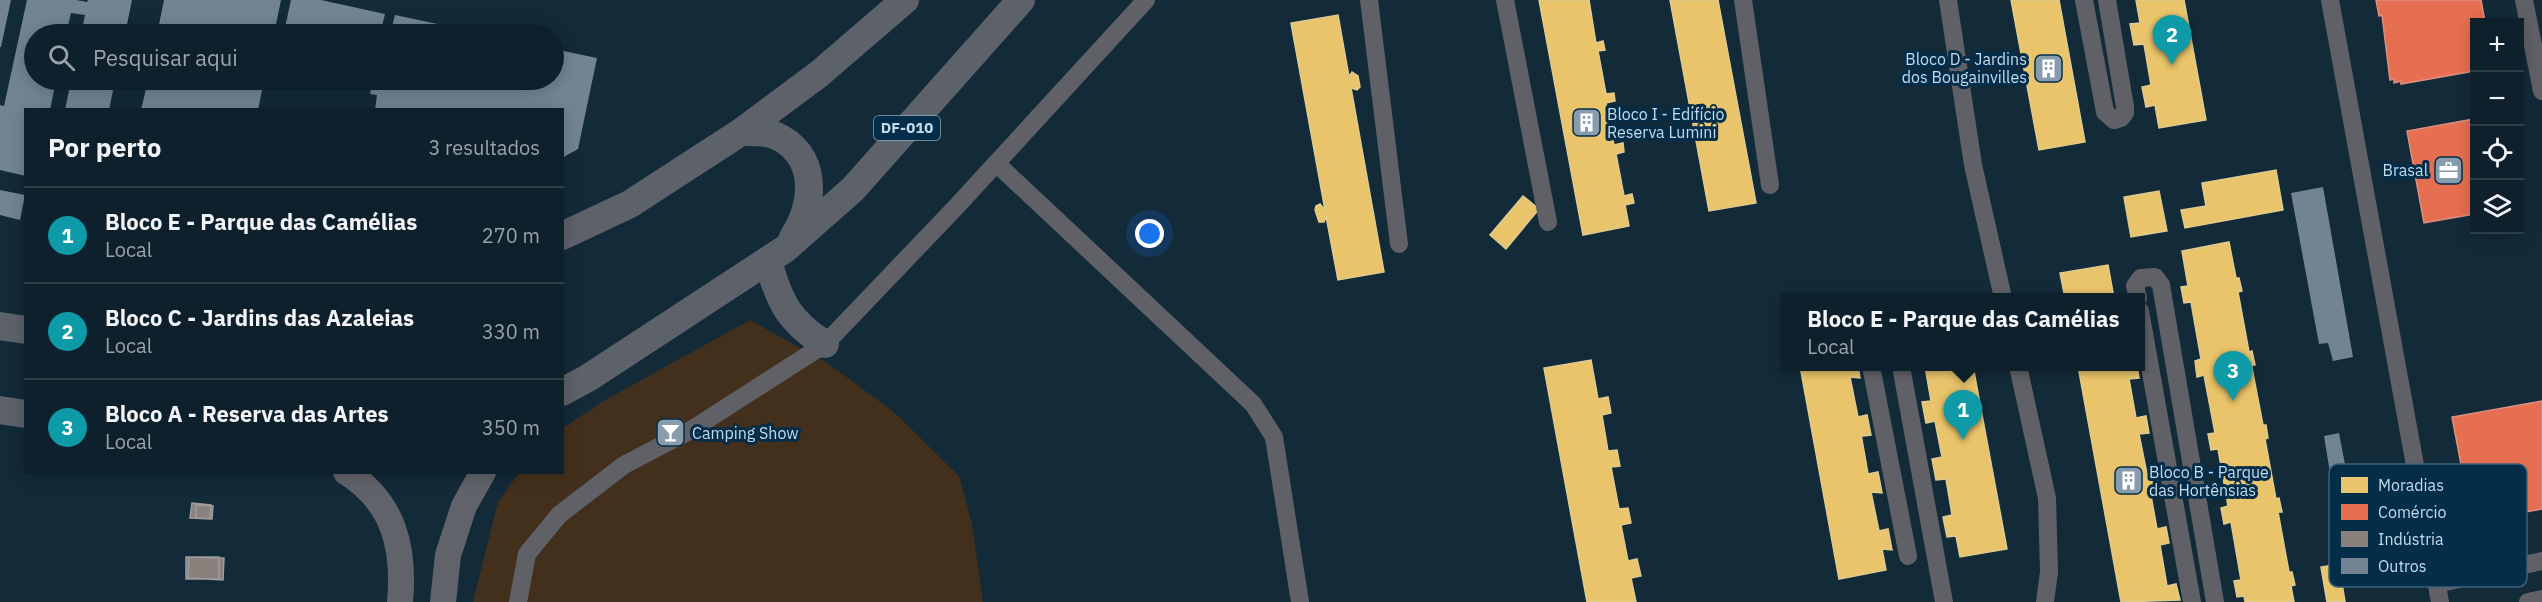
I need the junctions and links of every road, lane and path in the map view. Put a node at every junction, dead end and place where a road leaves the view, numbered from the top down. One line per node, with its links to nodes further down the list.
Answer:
1 (905, 0): 13 (main road)
2 (1021, 0): 19 (main road, DF-010)
3 (1146, 0): 14 (street)
4 (1369, 0): 18 (street)
5 (1505, 0): 16 (street)
6 (1743, 0): 15 (street)
7 (1948, 0): 20 (street)
8 (2084, 0): 9 (street)
9 (2107, 0)
10 (2330, 0): 34 (street)
11 (2524, 0): 12 (street)
12 (2542, 91)
13 (741, 132): 17 (main road); 19 (main road)
14 (996, 163): 25 (street); 46 (street)
15 (1770, 185)
16 (1548, 222)
17 (564, 235)
18 (1399, 244)
19 (777, 255): 25 (main road); 29 (main road, DF-010)
20 (2002, 293)
21 (2137, 293): 50 (street)
22 (0, 326): 23 (main road)
23 (24, 330)
24 (2145, 339): 49 (street)
25 (825, 344): 45 (street)
26 (1872, 371): 37 (street)
27 (1902, 371): 47 (street)
28 (2019, 371): 48 (street)
29 (588, 378): 30 (main road, DF-010); 31 (main road)
30 (564, 391)
31 (564, 396)
32 (0, 410): 33 (main road)
33 (24, 414)
34 (2415, 464)
35 (349, 474): 43 (main road)
36 (482, 474): 44 (main road)
37 (1908, 556)
38 (2542, 561): 39 (street)
39 (2527, 566)
40 (2458, 587): 41 (street)
41 (2438, 593)
42 (2542, 599): 51 (street)
43 (400, 602)
44 (443, 602)
45 (518, 602)
46 (1300, 602)
47 (1944, 602)
48 (2045, 602)
49 (2192, 602)
50 (2215, 602)
51 (2528, 602)

